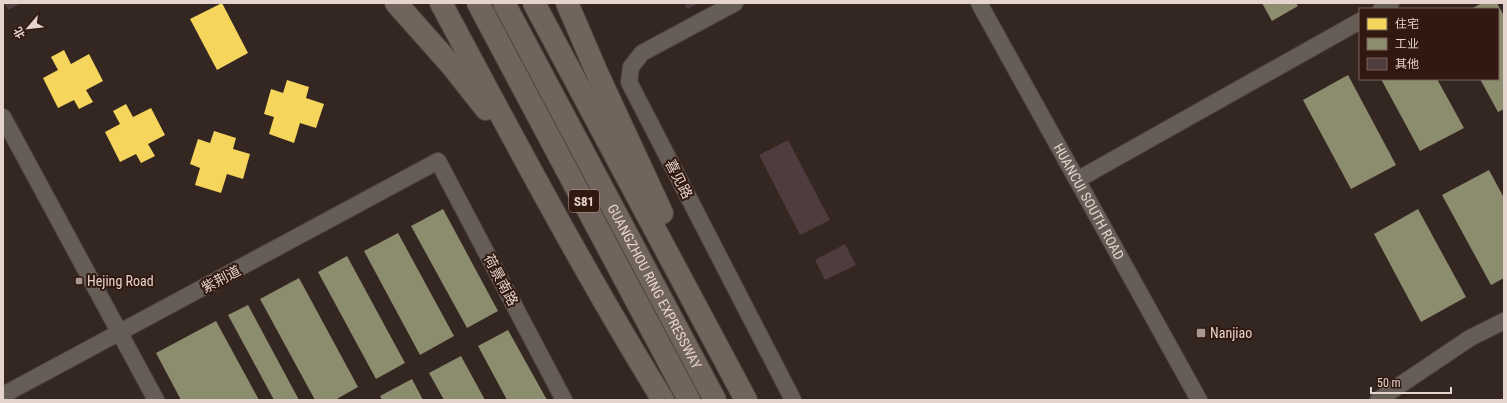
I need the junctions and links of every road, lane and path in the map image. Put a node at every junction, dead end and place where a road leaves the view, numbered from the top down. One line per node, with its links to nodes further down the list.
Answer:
1 (396, 3): 13 (highway)
2 (441, 3): 13 (highway)
3 (478, 3): 20 (highway, GUANGZHOU RING EXPRESSWAY / S81)
4 (504, 3): 21 (highway, GUANGZHOU RING EXPRESSWAY / S81)
5 (534, 3): 22 (highway)
6 (567, 3): 23 (highway)
7 (735, 3): 24 (street, 喜见路)
8 (979, 3): 12 (street, HUANCUI SOUTH ROAD)
9 (1359, 22): 12 (street)
10 (3, 117): 15 (street)
11 (438, 161): 15 (street, 紫荆道); 18 (street, 荷景南路)
12 (1077, 180): 25 (street, HUANCUI SOUTH ROAD)
13 (551, 205): 19 (highway)
14 (1504, 321): 26 (street)
15 (120, 333): 16 (street, 紫荆道); 17 (street)
16 (3, 395)
17 (156, 400)
18 (564, 400)
19 (663, 400)
20 (689, 400)
21 (714, 400)
22 (746, 400)
23 (751, 400)
24 (793, 400)
25 (1199, 400)
26 (1378, 400)

